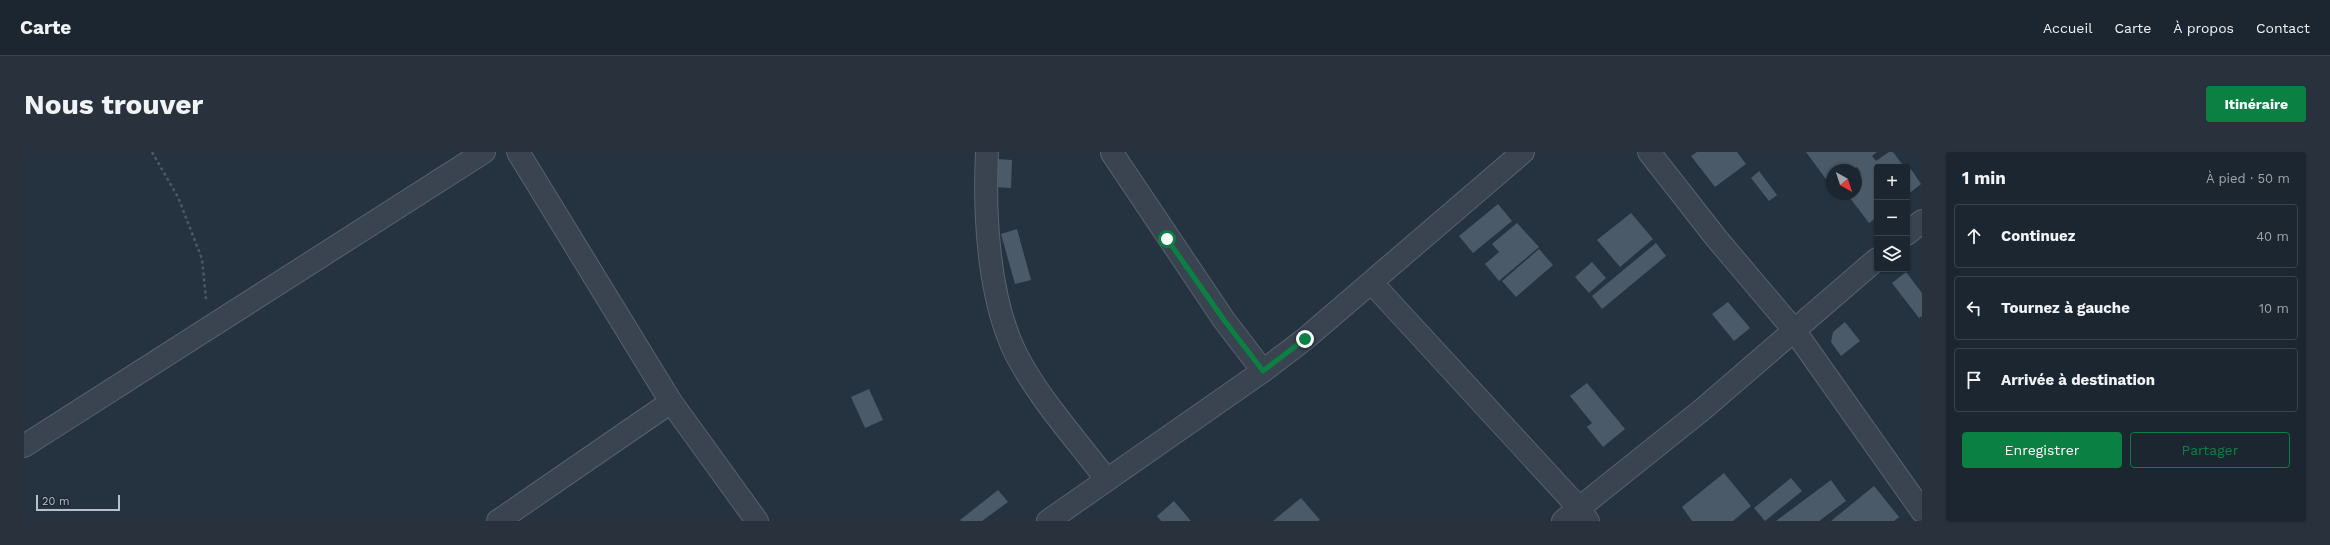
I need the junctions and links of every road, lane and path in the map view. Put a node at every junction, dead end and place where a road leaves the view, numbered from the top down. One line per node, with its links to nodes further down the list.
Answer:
1 (152, 152): 13 (path)
2 (484, 152): 13 (street)
3 (518, 152): 15 (street)
4 (987, 152): 17 (street)
5 (1523, 152): 11 (street)
6 (1649, 152): 12 (street)
7 (1112, 153): 14 (street)
8 (1922, 221): 9 (street)
9 (1910, 231)
10 (1874, 262): 12 (street)
11 (1372, 283): 14 (street); 19 (street)
12 (1794, 330): 18 (street); 19 (street)
13 (201, 332): 16 (street)
14 (1263, 371): 17 (street)
15 (671, 402): 20 (street); 21 (street)
16 (24, 446)
17 (1106, 479): 22 (street)
18 (1922, 511)
19 (1577, 517)
20 (498, 521)
21 (757, 521)
22 (1048, 521)

